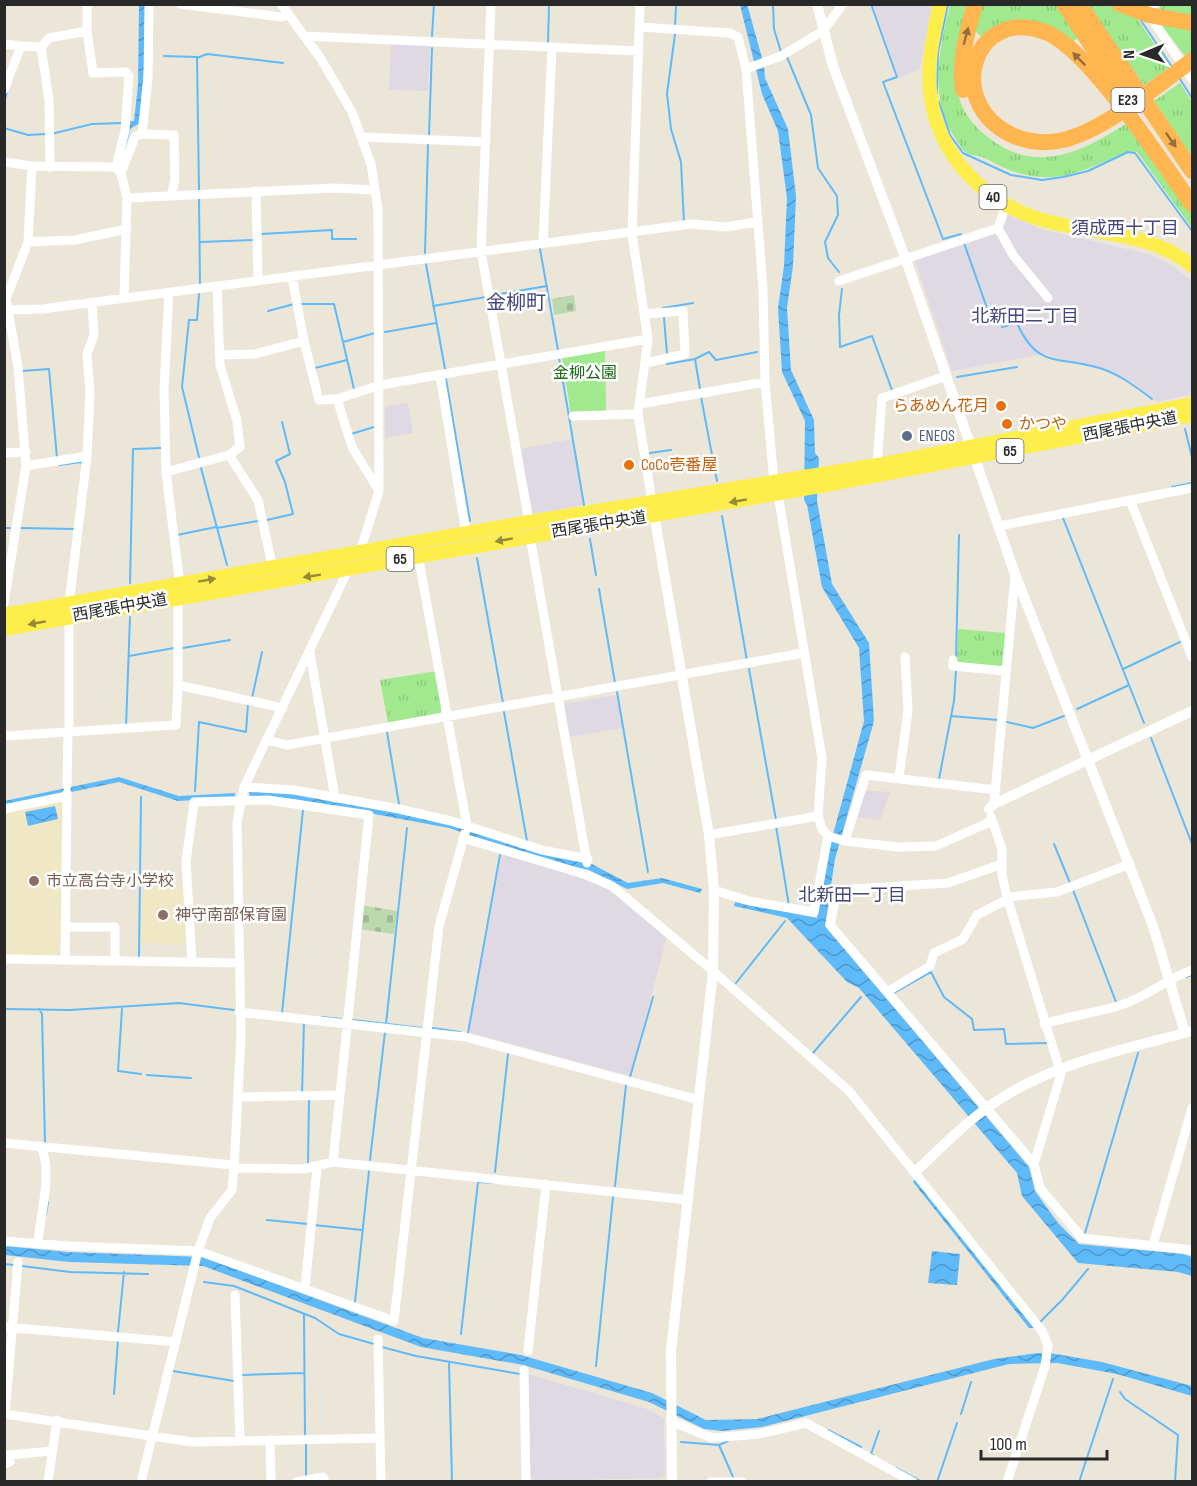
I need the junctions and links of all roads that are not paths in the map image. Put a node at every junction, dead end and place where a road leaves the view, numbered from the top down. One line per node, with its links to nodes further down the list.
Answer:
1 (87, 4): 18 (street)
2 (149, 4): 32 (street)
3 (180, 4): 15 (street)
4 (281, 4): 15 (street)
5 (491, 4): 22 (street)
6 (640, 4): 17 (street)
7 (817, 4): 19 (street)
8 (843, 4): 19 (street)
9 (940, 4): 46 (main road, 40)
10 (975, 4): 31 (highway, one-way to 10)
11 (1064, 4): 42 (highway, E23)
12 (1079, 4): 39 (highway, E23, one-way to 39)
13 (1121, 5): 16 (highway)
14 (1147, 6): 29 (street)
15 (288, 15): 20 (street)
16 (1188, 23)
17 (640, 27): 26 (street); 28 (street)
18 (87, 31): 24 (street); 38 (street)
19 (823, 31): 28 (street); 54 (street)
20 (304, 36): 22 (street); 33 (street)
21 (4, 44): 23 (street)
22 (489, 45): 25 (street); 34 (street)
23 (21, 46): 24 (street); 30 (street)
24 (41, 47): 37 (street)
25 (552, 47): 26 (street); 52 (street)
26 (639, 51): 50 (street)
27 (1192, 64): 31 (highway)
28 (750, 68): 47 (street)
29 (1192, 79)
30 (4, 90)
31 (1116, 118): 45 (highway, one-way to 31)
32 (142, 134): 38 (street); 43 (street)
33 (363, 137): 34 (street); 40 (street)
34 (486, 142): 53 (street)
35 (4, 162): 36 (street)
36 (32, 166): 37 (street); 51 (street)
37 (50, 167): 38 (street)
38 (118, 170): 44 (street)
39 (1192, 171)
40 (375, 190): 41 (street); 55 (street)
41 (255, 191): 43 (street); 58 (street)
42 (1192, 195)
43 (171, 196): 44 (street)
44 (127, 198): 49 (street)
45 (1192, 204)
46 (1006, 206): 48 (street); 56 (main road, 40)
47 (757, 222): 50 (street); 74 (street)
48 (998, 228): 54 (street); 63 (street)
49 (127, 229): 51 (street); 62 (street)
50 (632, 234): 52 (street); 66 (street)
51 (28, 242): 65 (street)
52 (543, 243): 53 (street)
53 (482, 251): 55 (street); 71 (street)
54 (905, 257): 59 (street); 73 (street)
55 (380, 264): 57 (street); 75 (street)
56 (1192, 266)
57 (292, 277): 58 (street); 68 (street)
58 (258, 280): 60 (street)
59 (839, 281)
60 (217, 286): 61 (street); 69 (street)
61 (169, 292): 62 (street); 89 (street)
62 (124, 297): 64 (street)
63 (1048, 298)
64 (92, 302): 65 (street); 86 (street)
65 (6, 311): 82 (street)
66 (645, 314): 67 (street); 70 (street)
67 (648, 339): 70 (street); 71 (street)
68 (304, 341): 69 (street); 76 (street)
69 (219, 355): 85 (street)
70 (646, 363): 77 (street)
71 (502, 364): 72 (street); 97 (street)
72 (440, 375): 75 (street); 98 (street)
73 (946, 376): 84 (street); 87 (street)
74 (765, 382): 77 (street); 91 (street)
75 (380, 385): 76 (street); 93 (street)
76 (336, 399): 93 (street)
77 (640, 404): 79 (street)
78 (1192, 404): 84 (main road, 西尾張中央道 / 65)
79 (638, 414): 81 (street); 95 (street)
80 (1192, 415): 84 (main road, 西尾張中央道 / 65)
81 (573, 416)
82 (26, 452): 83 (street); 88 (street)
83 (4, 453)
84 (973, 453): 87 (main road, 西尾張中央道 / 65); 90 (main road, 西尾張中央道 / 65); 96 (street)
85 (229, 455): 89 (street); 101 (street)
86 (87, 456): 88 (street); 106 (street)
87 (878, 465): 90 (main road, 西尾張中央道 / 65)
88 (26, 466): 105 (street)
89 (166, 472): 104 (street)
90 (826, 480): 91 (main road, 西尾張中央道 / 65)
91 (776, 488): 95 (main road, 西尾張中央道 / 65); 110 (street)
92 (1192, 488): 94 (street)
93 (379, 491): 99 (street)
94 (1130, 500): 96 (street); 112 (street)
95 (653, 509): 97 (main road, 西尾張中央道 / 65); 115 (street)
96 (999, 526): 103 (street)
97 (530, 529): 98 (main road, 西尾張中央道 / 65); 100 (main road, 西尾張中央道 / 65, one-way to 100); 117 (street)
98 (466, 533): 99 (main road, 西尾張中央道 / 65)
99 (360, 554): 101 (main road, 西尾張中央道 / 65); 102 (street)
100 (418, 555): 102 (main road, 西尾張中央道 / 65); 120 (street)
101 (273, 569): 104 (main road, 西尾張中央道 / 65, one-way to 101)
102 (347, 570): 104 (main road, 西尾張中央道 / 65, one-way to 104); 109 (street)
103 (1015, 574): 114 (street); 125 (street)
104 (179, 592): 106 (main road, 西尾張中央道 / 65); 116 (street)
105 (4, 603)
106 (69, 611): 107 (main road, 西尾張中央道 / 65); 108 (main road, 西尾張中央道 / 65, one-way to 108); 121 (street)
107 (4, 615)
108 (4, 629)
109 (310, 653): 118 (street); 123 (street)
110 (803, 653): 115 (street); 134 (street)
111 (905, 657): 126 (street)
112 (1192, 657)
113 (953, 660): 114 (street)
114 (1006, 671): 128 (street)
115 (681, 675): 117 (street); 137 (street)
116 (178, 686): 118 (street); 121 (street)
117 (560, 695): 120 (street); 142 (street)
118 (283, 708): 124 (street)
119 (1192, 711): 125 (street)
120 (446, 716): 123 (street); 136 (street)
121 (68, 733): 122 (street); 129 (street)
122 (4, 736)
123 (325, 736): 124 (street); 130 (street)
124 (267, 740): 127 (street)
125 (1087, 759): 132 (street); 141 (street)
126 (899, 777): 128 (street); 139 (street)
127 (244, 786): 130 (street); 131 (street)
128 (996, 790): 132 (street)
129 (67, 792): 133 (street); 147 (street)
130 (335, 798): 136 (street)
131 (240, 801): 151 (street); 152 (street); 158 (street)
132 (992, 806): 135 (street)
133 (4, 809)
134 (818, 816): 137 (street); 138 (street)
135 (992, 820): 139 (street); 140 (street)
136 (465, 832): 142 (street); 142 (street); 161 (street)
137 (709, 834): 143 (street)
138 (829, 836): 139 (street); 144 (street)
139 (844, 841)
140 (1002, 864): 145 (street); 146 (street)
141 (1130, 864): 146 (street); 155 (street)
142 (586, 866): 154 (street)
143 (714, 890): 144 (street); 154 (street)
144 (817, 892): 145 (street)
145 (836, 896): 156 (street)
146 (1007, 898): 156 (street); 159 (street)
147 (65, 927): 149 (street); 150 (street)
148 (4, 959): 149 (street)
149 (65, 960): 150 (street)
150 (115, 960): 151 (street)
151 (192, 961): 152 (street)
152 (240, 963): 157 (street)
153 (1192, 970): 155 (street)
154 (713, 971): 165 (street); 175 (street)
155 (1169, 979): 159 (street); 160 (street)
156 (887, 992): 167 (street)
157 (239, 1012): 158 (street); 164 (street)
158 (347, 1024): 161 (street); 163 (street)
159 (1044, 1024): 162 (street)
160 (1189, 1032): 162 (street)
161 (427, 1033): 165 (street); 174 (street)
162 (1059, 1069): 167 (street); 171 (street)
163 (340, 1095): 164 (street); 170 (street)
164 (238, 1097): 172 (street)
165 (699, 1100): 177 (street)
166 (1192, 1108): 180 (street)
167 (985, 1109): 171 (street); 175 (street)
168 (4, 1143): 169 (street)
169 (44, 1146): 172 (street); 179 (street)
170 (333, 1162): 173 (street); 174 (street)
171 (1034, 1164): 180 (street)
172 (234, 1167): 173 (street); 182 (street)
173 (317, 1168): 184 (street)
174 (411, 1169): 176 (street); 184 (street)
175 (915, 1172): 211 (street)
176 (546, 1184): 177 (street); 189 (street)
177 (688, 1200): 192 (street)
178 (4, 1241): 179 (street)
179 (41, 1244): 182 (street)
180 (1153, 1245): 181 (street)
181 (1192, 1250)
182 (197, 1253): 184 (street); 188 (street)
183 (18, 1262): 186 (street)
184 (305, 1288)
185 (235, 1295): 197 (street)
186 (9, 1328): 188 (street); 191 (street)
187 (378, 1339): 195 (street)
188 (176, 1342): 194 (street)
189 (528, 1352)
190 (524, 1370): 206 (street)
191 (5, 1414): 193 (street)
192 (671, 1419): 207 (street); 210 (street)
193 (57, 1420): 194 (street); 198 (street)
194 (153, 1434): 197 (street); 201 (street)
195 (380, 1438): 196 (street); 205 (street)
196 (270, 1440): 197 (street); 202 (street)
197 (240, 1441)
198 (52, 1451): 199 (street); 200 (street)
199 (4, 1464)
200 (48, 1482)
201 (141, 1482)
202 (271, 1482)
203 (297, 1482): 204 (street)
204 (325, 1482)
205 (381, 1482)
206 (526, 1482)
207 (672, 1482)
208 (711, 1482): 209 (street)
209 (742, 1482)
210 (913, 1482)
211 (1007, 1482)

